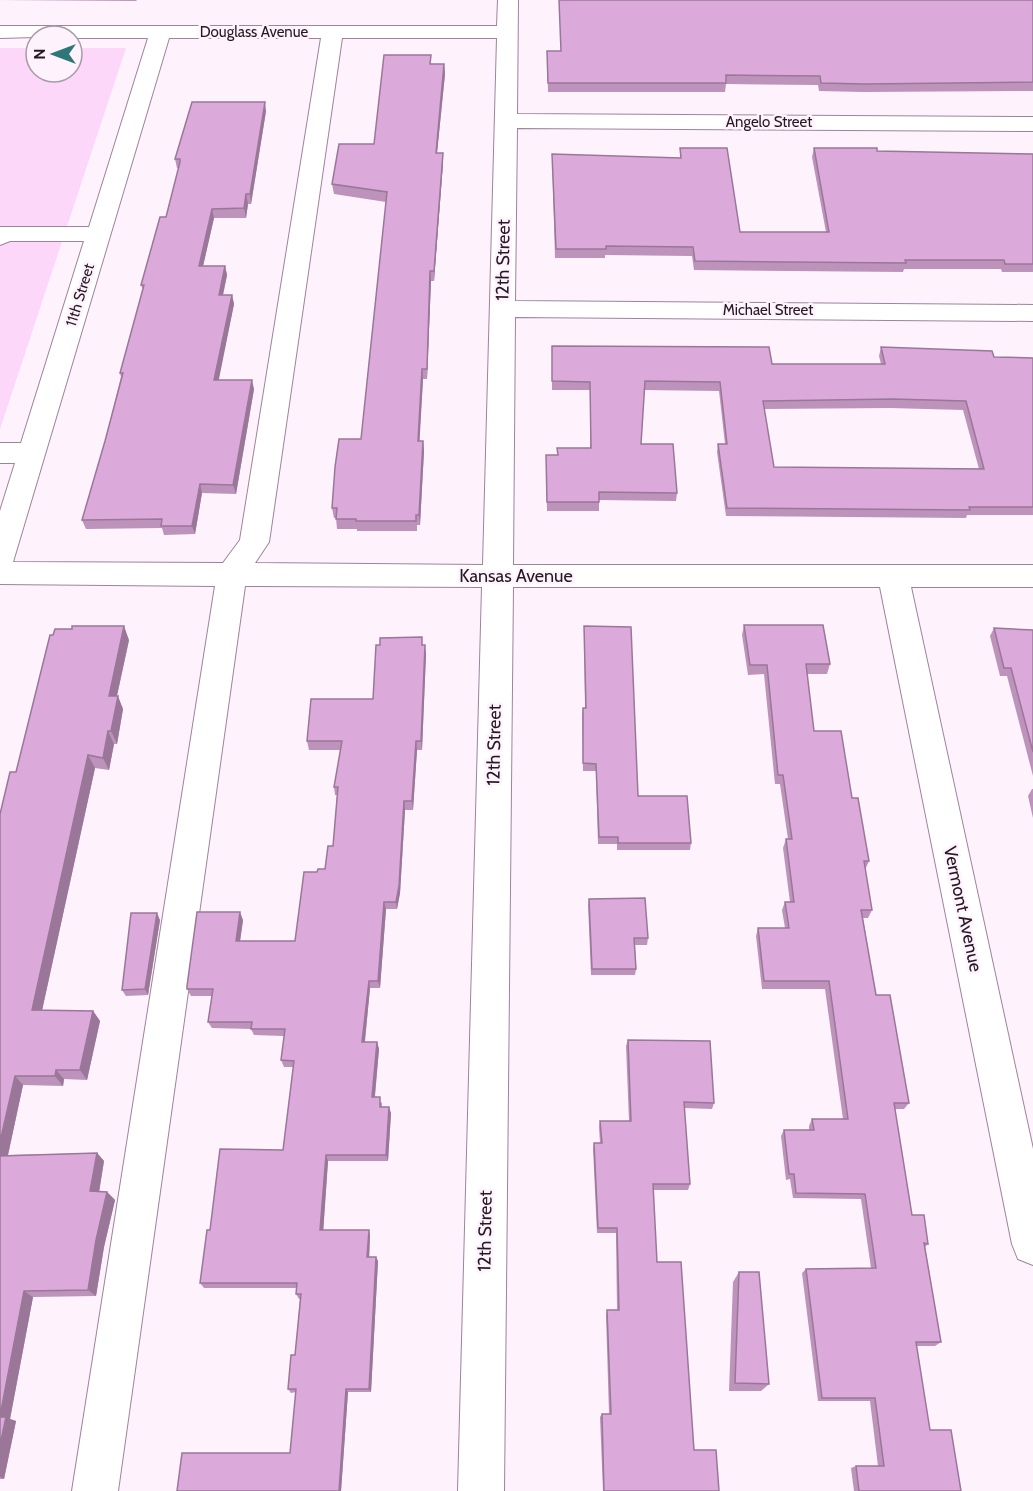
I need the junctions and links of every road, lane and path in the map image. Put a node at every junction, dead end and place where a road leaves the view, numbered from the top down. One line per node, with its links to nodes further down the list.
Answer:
1 (508, 0): 5 (street, 12th Street)
2 (0, 32): 3 (street, Douglass Avenue)
3 (160, 32): 4 (street, Douglass Avenue); 8 (street, 11th Street)
4 (332, 33): 5 (street, Douglass Avenue); 16 (street)
5 (507, 33): 6 (street, 12th Street)
6 (505, 121): 7 (street, Angelo Street); 10 (street, 12th Street)
7 (1033, 124)
8 (99, 234): 9 (street); 13 (street, 11th Street)
9 (0, 238)
10 (502, 309): 11 (street, Michael Street); 18 (street, 12th Street)
11 (1033, 313)
12 (0, 453): 13 (street)
13 (32, 453): 14 (street, 11th Street)
14 (0, 559)
15 (0, 573): 16 (street, Kansas Avenue)
16 (232, 574): 18 (street, Kansas Avenue); 21 (street)
17 (893, 575): 18 (street, Kansas Avenue); 19 (street, Kansas Avenue); 20 (street, Vermont Avenue)
18 (497, 576): 22 (street, 12th Street)
19 (1033, 576)
20 (1033, 1244)
21 (95, 1491)
22 (481, 1491)

